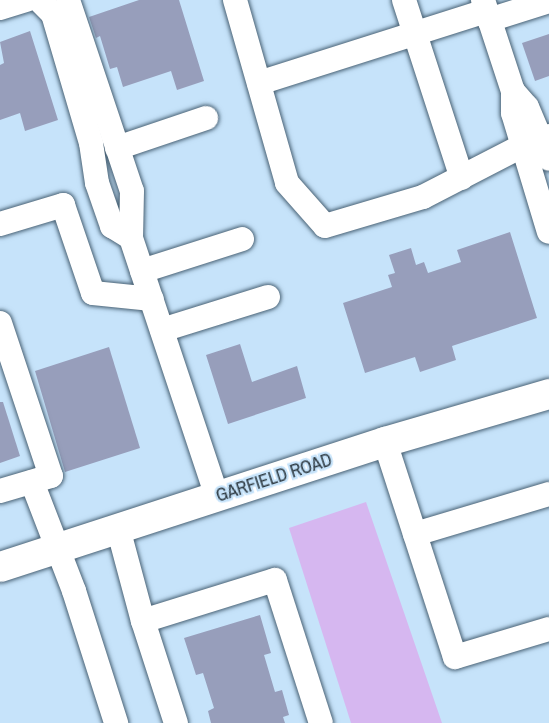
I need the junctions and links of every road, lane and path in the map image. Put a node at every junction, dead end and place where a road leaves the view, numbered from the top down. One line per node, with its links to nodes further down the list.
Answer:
1 (26, 0): 7 (street)
2 (39, 0): 17 (street)
3 (68, 0): 13 (street)
4 (235, 0): 10 (street)
5 (404, 0): 9 (street)
6 (549, 1): 8 (street)
7 (0, 8)
8 (486, 10): 9 (street); 12 (street)
9 (415, 34): 10 (street); 14 (street)
10 (259, 83): 14 (street)
11 (206, 118): 13 (street)
12 (540, 145): 14 (street); 16 (street)
13 (117, 147): 17 (street)
14 (462, 178)
15 (0, 224): 21 (street)
16 (549, 232)
17 (131, 238): 19 (street)
18 (242, 239): 19 (street)
19 (142, 271): 21 (street)
20 (268, 297): 23 (street)
21 (152, 299): 23 (street)
22 (0, 323): 26 (street)
23 (162, 330): 29 (street)
24 (549, 394): 25 (main road, GARFIELD ROAD)
25 (385, 442): 29 (main road, GARFIELD ROAD); 31 (street)
26 (32, 482): 27 (street); 32 (street)
27 (0, 491)
28 (549, 494): 31 (street)
29 (217, 496): 30 (main road, GARFIELD ROAD)
30 (118, 528): 32 (main road, GARFIELD ROAD); 34 (street)
31 (415, 534): 35 (street)
32 (56, 548): 33 (main road, GARFIELD ROAD); 36 (street)
33 (0, 567)
34 (143, 621): 37 (street); 38 (street)
35 (548, 632)
36 (116, 723)
37 (176, 723)
38 (321, 723)

